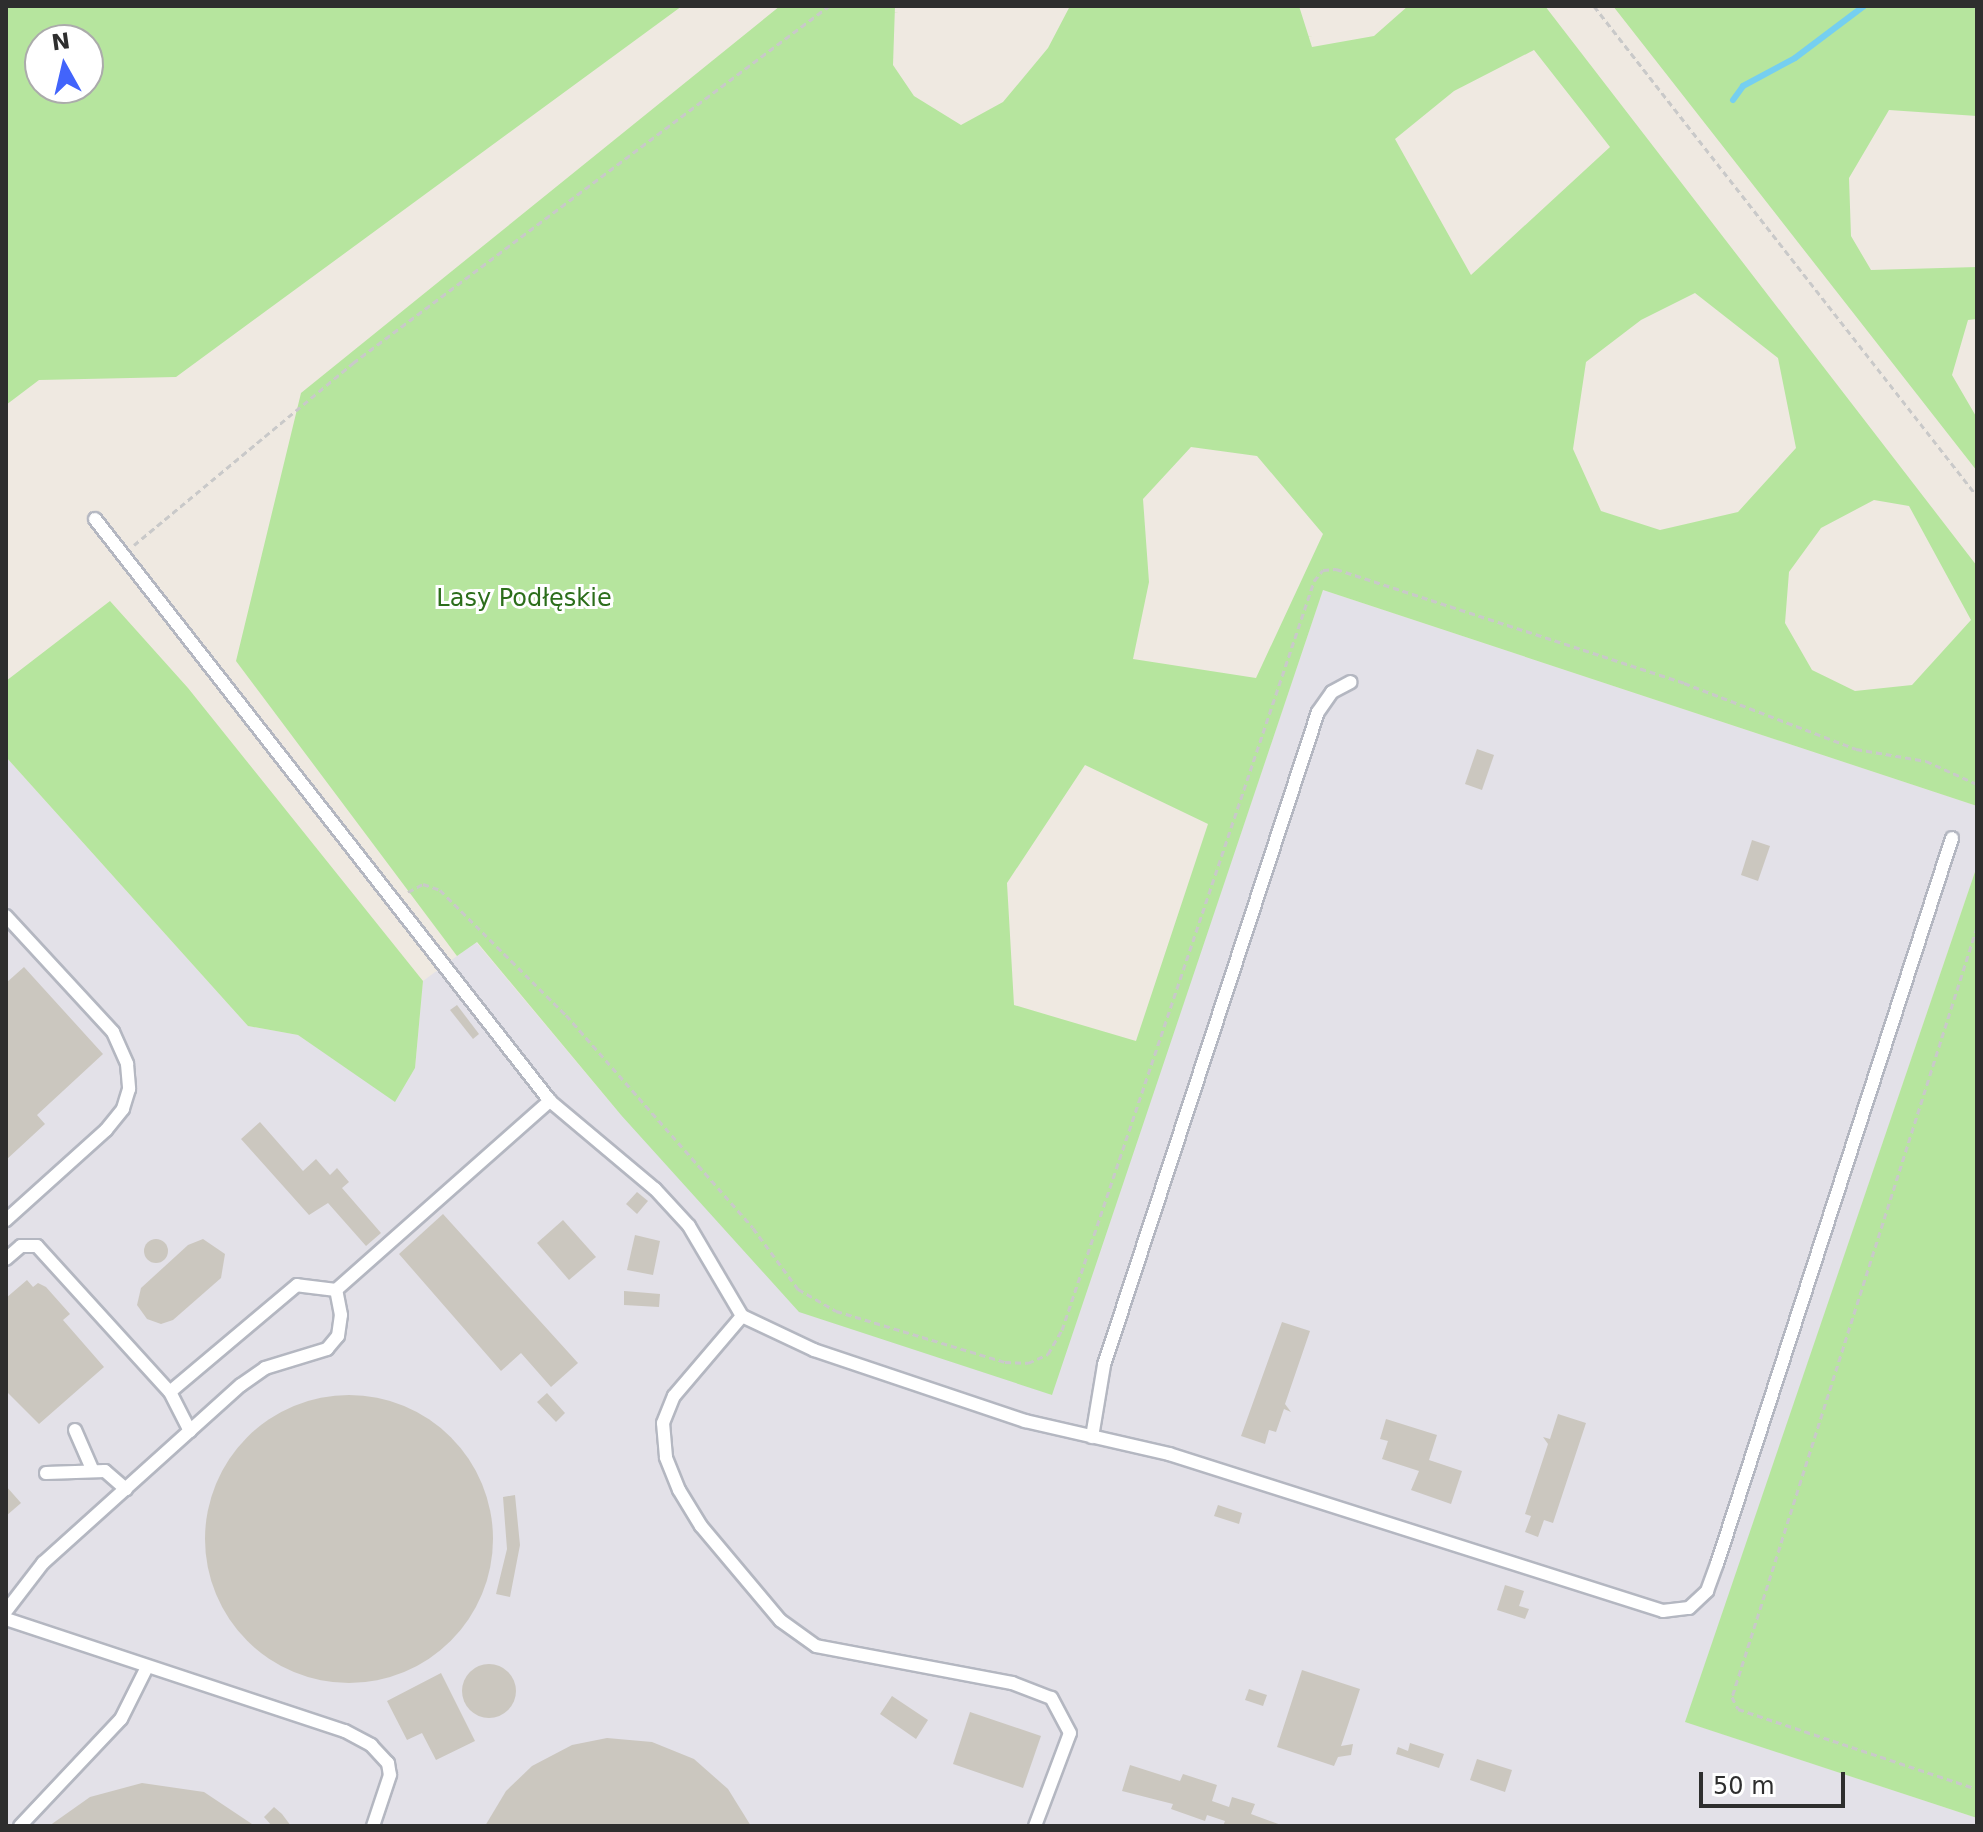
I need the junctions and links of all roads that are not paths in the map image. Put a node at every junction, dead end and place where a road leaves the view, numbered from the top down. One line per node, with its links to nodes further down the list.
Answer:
1 (95, 519): 5 (lane)
2 (1351, 682): 13 (lane)
3 (1952, 838): 13 (lane)
4 (6, 916): 6 (lane)
5 (550, 1101): 8 (lane); 9 (lane)
6 (6, 1220)
7 (6, 1259): 10 (lane)
8 (336, 1290): 10 (lane); 12 (lane)
9 (742, 1316): 13 (lane); 22 (lane)
10 (170, 1392): 12 (lane)
11 (75, 1430): 14 (lane)
12 (190, 1431): 16 (lane)
13 (1092, 1437)
14 (92, 1469): 15 (lane); 16 (lane)
15 (46, 1473)
16 (126, 1489): 17 (lane)
17 (6, 1611)
18 (6, 1619): 19 (lane)
19 (147, 1667): 20 (lane); 21 (lane)
20 (20, 1826)
21 (373, 1826)
22 (1035, 1826)

